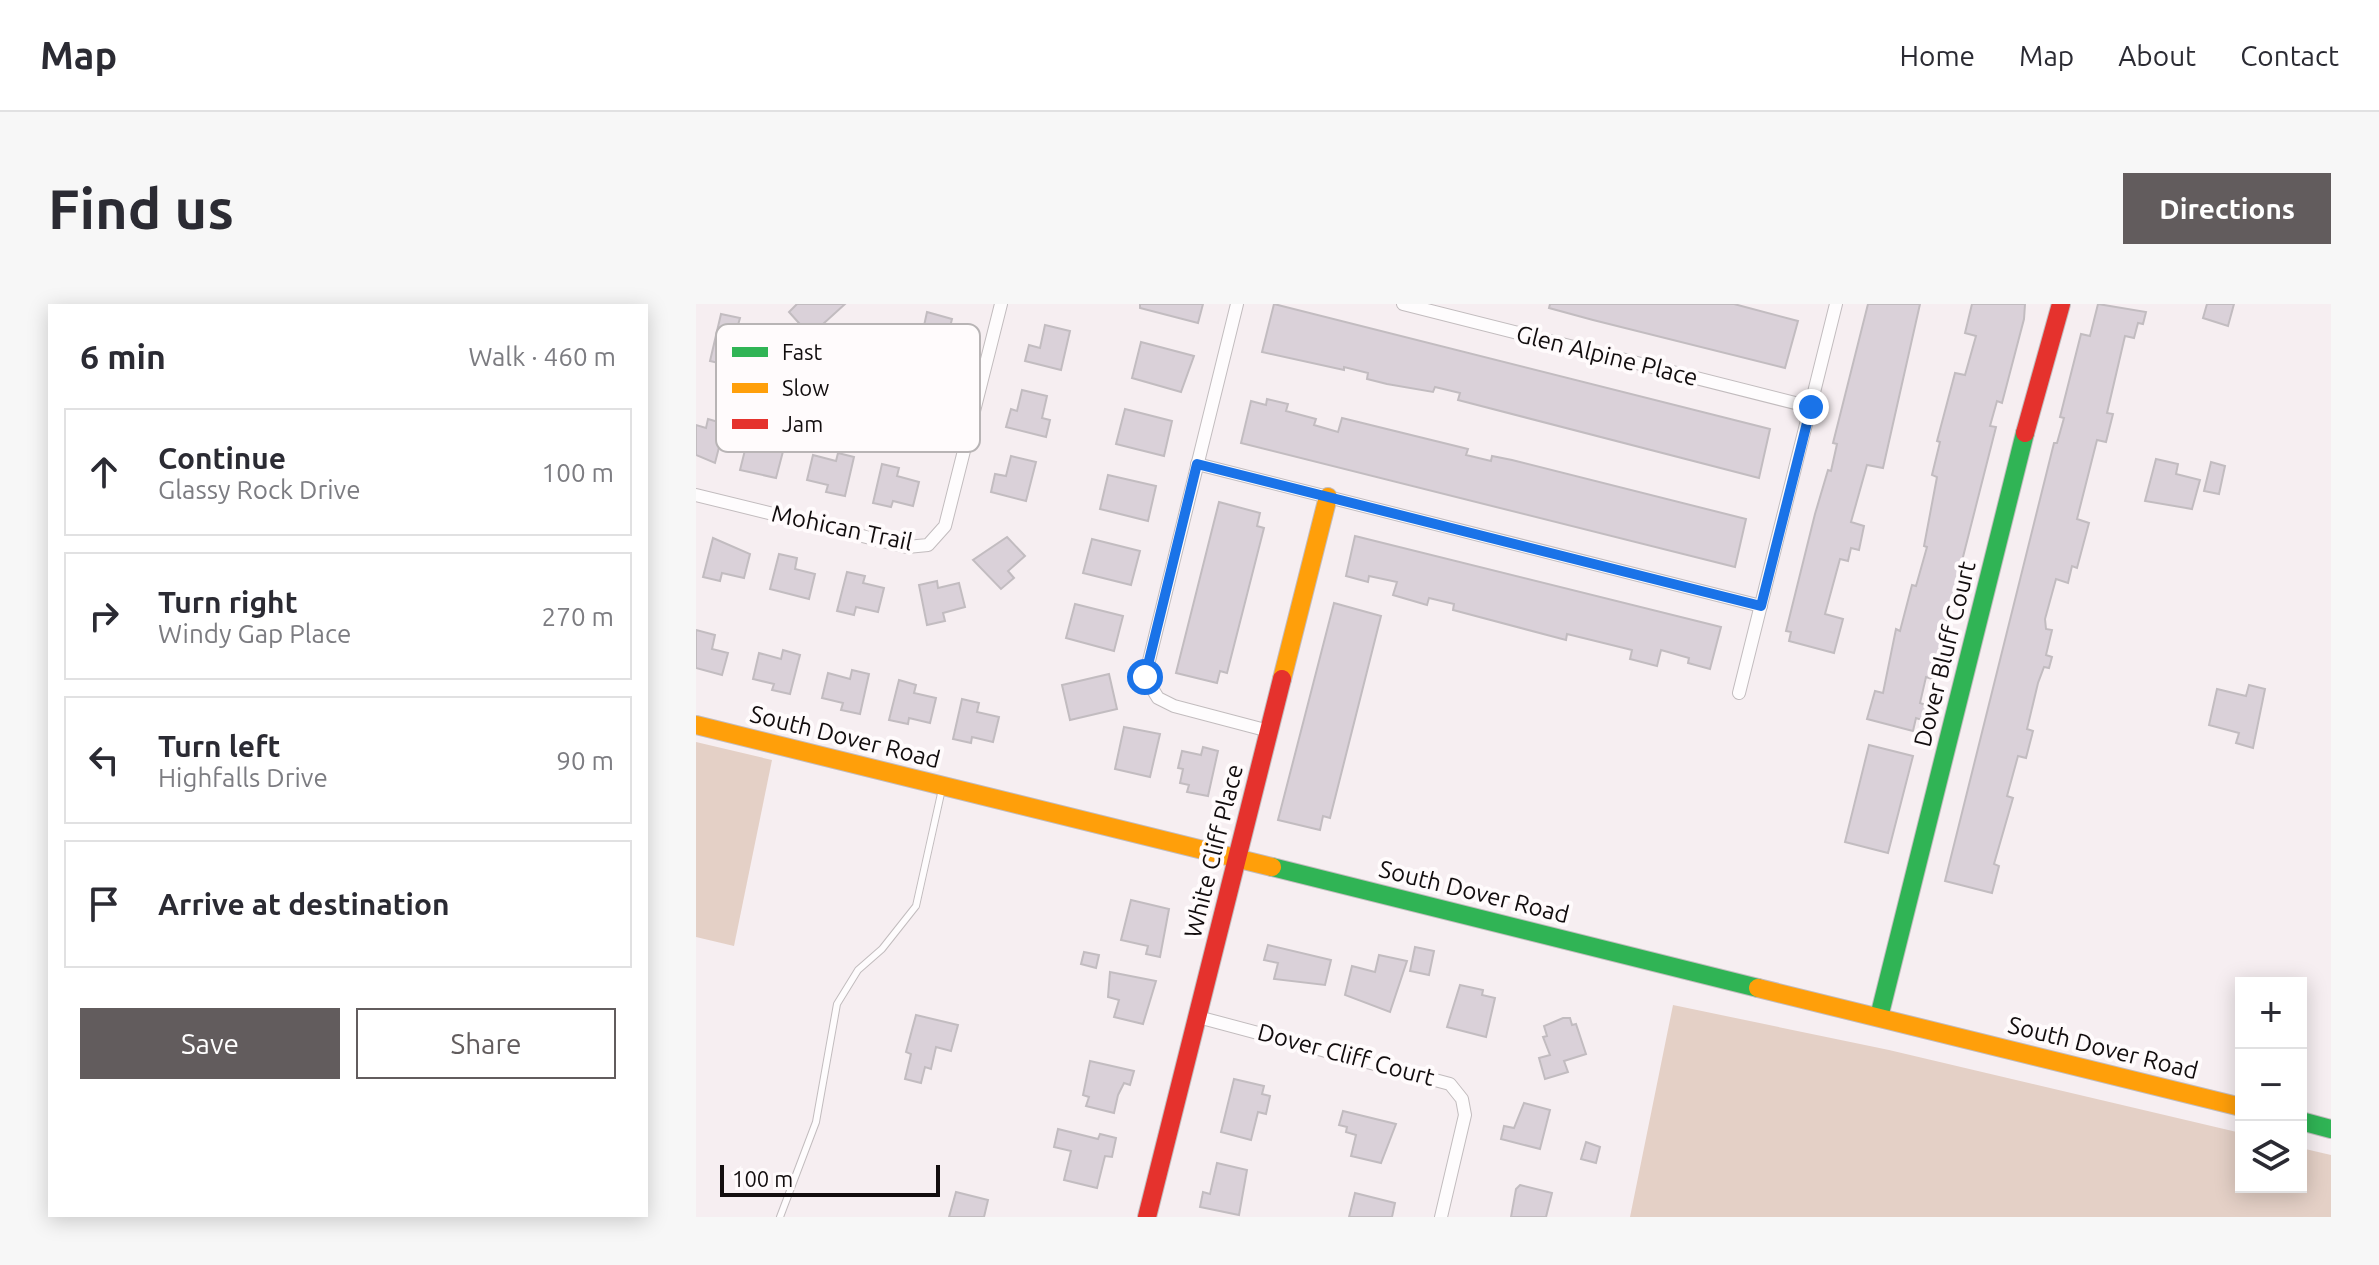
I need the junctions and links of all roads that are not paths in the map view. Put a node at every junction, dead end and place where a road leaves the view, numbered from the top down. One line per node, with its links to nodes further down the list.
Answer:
1 (1001, 304): 6 (street, Mohican Trail)
2 (1237, 304): 9 (street)
3 (1403, 304): 7 (street, Glen Alpine Place)
4 (1836, 304): 7 (street)
5 (2061, 304): 19 (street, Dover Bluff Court)
6 (980, 387)
7 (1811, 407): 12 (street)
8 (964, 452): 10 (street, Mohican Trail)
9 (1197, 464): 11 (street); 15 (street)
10 (696, 495)
11 (1328, 497): 12 (street); 15 (street, White Cliff Place)
12 (1761, 606): 13 (street)
13 (1739, 693)
14 (696, 725): 16 (street, South Dover Road)
15 (1269, 731): 17 (street, White Cliff Place)
16 (943, 786): 17 (street, South Dover Road); 23 (lane)
17 (1237, 858): 18 (street, White Cliff Place); 19 (street, South Dover Road)
18 (1198, 1017): 24 (street, White Cliff Place); 25 (street, Dover Cliff Court)
19 (1879, 1017): 20 (street, South Dover Road)
20 (2235, 1106)
21 (2307, 1123): 22 (street)
22 (2331, 1129)
23 (781, 1216)
24 (1147, 1217)
25 (1441, 1217)

